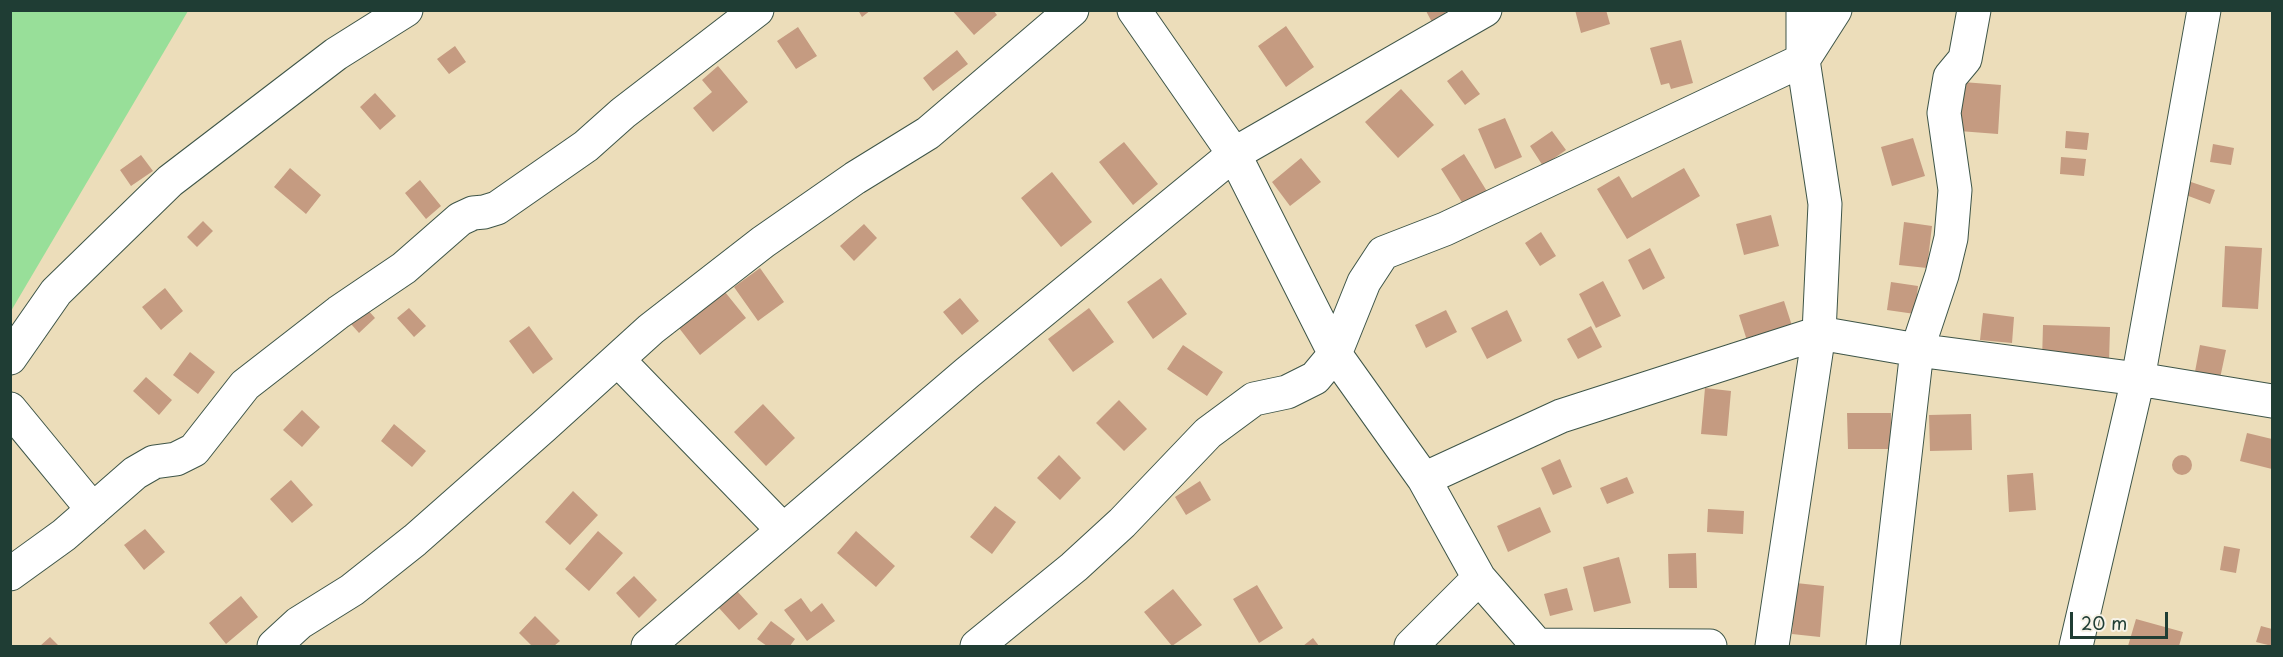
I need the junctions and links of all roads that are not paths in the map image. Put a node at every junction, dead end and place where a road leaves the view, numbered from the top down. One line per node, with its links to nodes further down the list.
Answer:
1 (406, 10): 15 (street)
2 (757, 10): 21 (street)
3 (1072, 10): 16 (street)
4 (1134, 10): 11 (street)
5 (1485, 10): 11 (street)
6 (1803, 10): 10 (street)
7 (1835, 10): 10 (street)
8 (1974, 10): 13 (street)
9 (2204, 10): 17 (street)
10 (1803, 60): 12 (street); 14 (street)
11 (1234, 154): 14 (street); 22 (street)
12 (1819, 333): 13 (street); 20 (street); 31 (street)
13 (1917, 350): 17 (street); 32 (street)
14 (1335, 354): 20 (street); 27 (street)
15 (10, 358)
16 (618, 360): 22 (street); 25 (street)
17 (2138, 379): 18 (street); 33 (street)
18 (2272, 401)
19 (10, 409): 21 (street)
20 (1424, 479): 24 (street)
21 (93, 510): 23 (street)
22 (783, 530): 26 (street)
23 (10, 574)
24 (1479, 578): 28 (street); 29 (street)
25 (274, 646)
26 (648, 646)
27 (977, 646)
28 (1411, 646)
29 (1537, 646): 30 (street)
30 (1710, 646)
31 (1772, 646)
32 (1883, 646)
33 (2076, 646)

